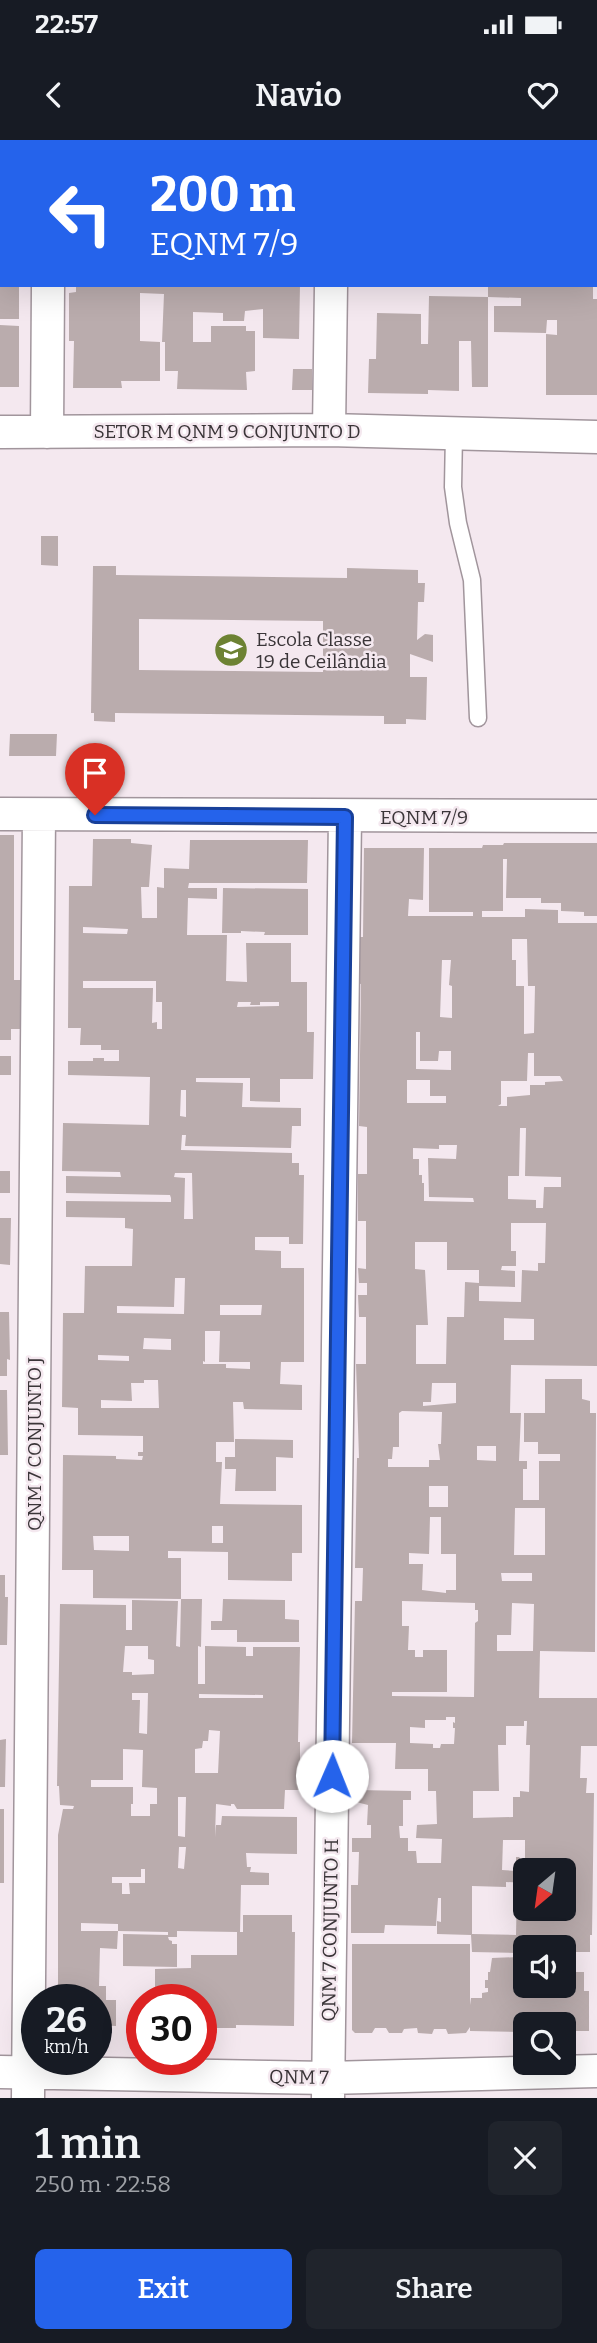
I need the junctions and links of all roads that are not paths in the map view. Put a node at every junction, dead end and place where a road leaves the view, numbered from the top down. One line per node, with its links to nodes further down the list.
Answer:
1 (48, 287): 5 (street)
2 (331, 287): 3 (street)
3 (329, 430): 5 (street, SETOR M QNM 9 CONJUNTO D); 6 (street, SETOR M QNM 9 CONJUNTO D)
4 (0, 432): 5 (street, SETOR M QNM 9 CONJUNTO D)
5 (47, 432)
6 (454, 433): 7 (street, SETOR M QNM 9 CONJUNTO D); 8 (lane)
7 (597, 437)
8 (478, 718)
9 (0, 814): 10 (street, EQNM 7/9)
10 (39, 815): 12 (street, EQNM 7/9); 14 (street, QNM 7 CONJUNTO J)
11 (597, 816): 12 (street, EQNM 7/9)
12 (345, 817): 15 (street, QNM 7 CONJUNTO H)
13 (597, 2071): 15 (street, QNM 7)
14 (19, 2081): 15 (street, QNM 7)
15 (328, 2088)

